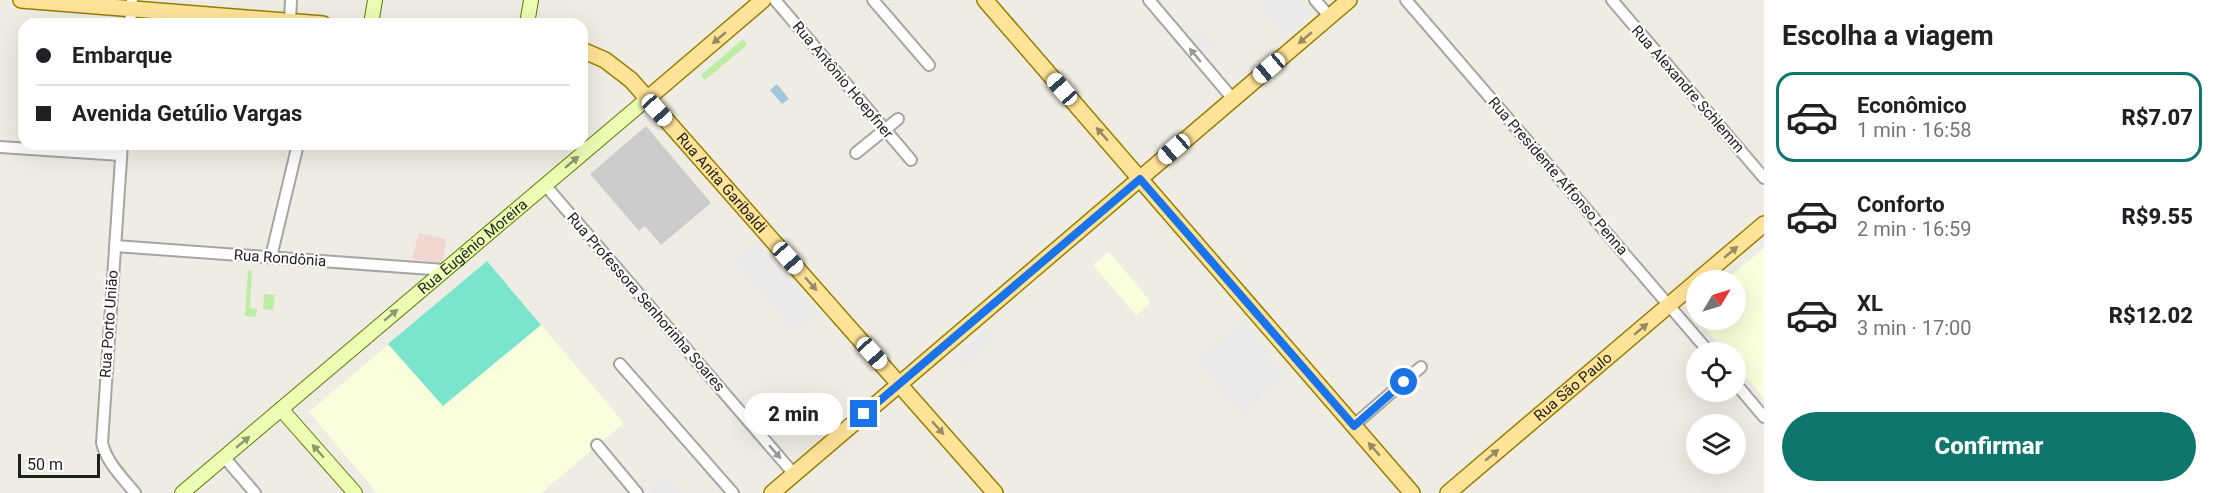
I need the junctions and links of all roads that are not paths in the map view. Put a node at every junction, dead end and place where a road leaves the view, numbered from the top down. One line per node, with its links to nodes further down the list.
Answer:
1 (21, 0): 14 (main road)
2 (291, 0): 17 (street)
3 (375, 0): 18 (street)
4 (531, 0): 19 (street)
5 (763, 0): 22 (main road, Rua Eugênio Moreira, one-way to 22)
6 (775, 0): 25 (street, Rua Antônio Hoepfner)
7 (873, 0): 21 (street)
8 (985, 0): 35 (main road, one-way to 8)
9 (1149, 0): 23 (street, one-way to 9)
10 (1315, 0): 15 (street)
11 (1349, 0): 15 (main road)
12 (1406, 0): 43 (street, Rua Presidente Affonso Penna)
13 (1612, 0): 34 (street, Rua Alexandre Schlemm)
14 (131, 11): 16 (main road)
15 (1330, 17): 23 (main road, one-way to 23)
16 (242, 18)
17 (290, 18)
18 (372, 18)
19 (528, 18)
20 (588, 53): 22 (main road, Rua Anita Garibaldi)
21 (929, 65)
22 (647, 99): 28 (street, Rua Eugênio Moreira, one-way to 22); 47 (main road, Rua Anita Garibaldi, one-way to 47)
23 (1233, 99): 35 (main road)
24 (898, 119): 25 (street)
25 (885, 130): 32 (street); 33 (street, Rua Antônio Hoepfner)
26 (0, 147): 27 (street)
27 (18, 147)
28 (588, 149)
29 (121, 150): 38 (street, Rua Porto União)
30 (297, 150): 39 (street)
31 (587, 150): 36 (street, Rua Eugênio Moreira, one-way to 31)
32 (856, 153)
33 (911, 160)
34 (1764, 178)
35 (1140, 179): 47 (main road); 51 (main road)
36 (545, 185): 40 (street, Rua Eugênio Moreira); 54 (street, Rua Professora Senhorinha Soares, one-way to 54)
37 (1764, 224): 41 (main road, Rua São Paulo, one-way to 37)
38 (115, 246): 39 (street, Rua Rondônia); 55 (street, Rua Porto União)
39 (271, 257): 40 (street, Rua Rondônia)
40 (445, 270): 49 (street, Rua Eugênio Moreira, one-way to 40)
41 (1710, 270)
42 (1686, 290): 43 (main road, Rua São Paulo)
43 (1668, 305): 44 (street, Rua Presidente Affonso Penna); 64 (main road, Rua São Paulo, one-way to 43)
44 (1700, 342)
45 (620, 364): 60 (street)
46 (1421, 367): 51 (street)
47 (899, 384): 54 (main road); 62 (main road, Rua Anita Garibaldi, one-way to 62)
48 (1746, 396): 50 (street)
49 (281, 409): 53 (street, Rua Eugênio Moreira, one-way to 49); 58 (street, one-way to 49)
50 (1764, 417)
51 (1354, 426): 63 (main road, one-way to 51)
52 (597, 445): 59 (street)
53 (224, 457): 56 (street, Rua Eugênio Moreira); 57 (street)
54 (794, 474): 61 (main road)
55 (135, 493)
56 (182, 493)
57 (255, 493)
58 (355, 493)
59 (637, 493)
60 (733, 493)
61 (772, 493)
62 (995, 493)
63 (1412, 493)
64 (1448, 493)

